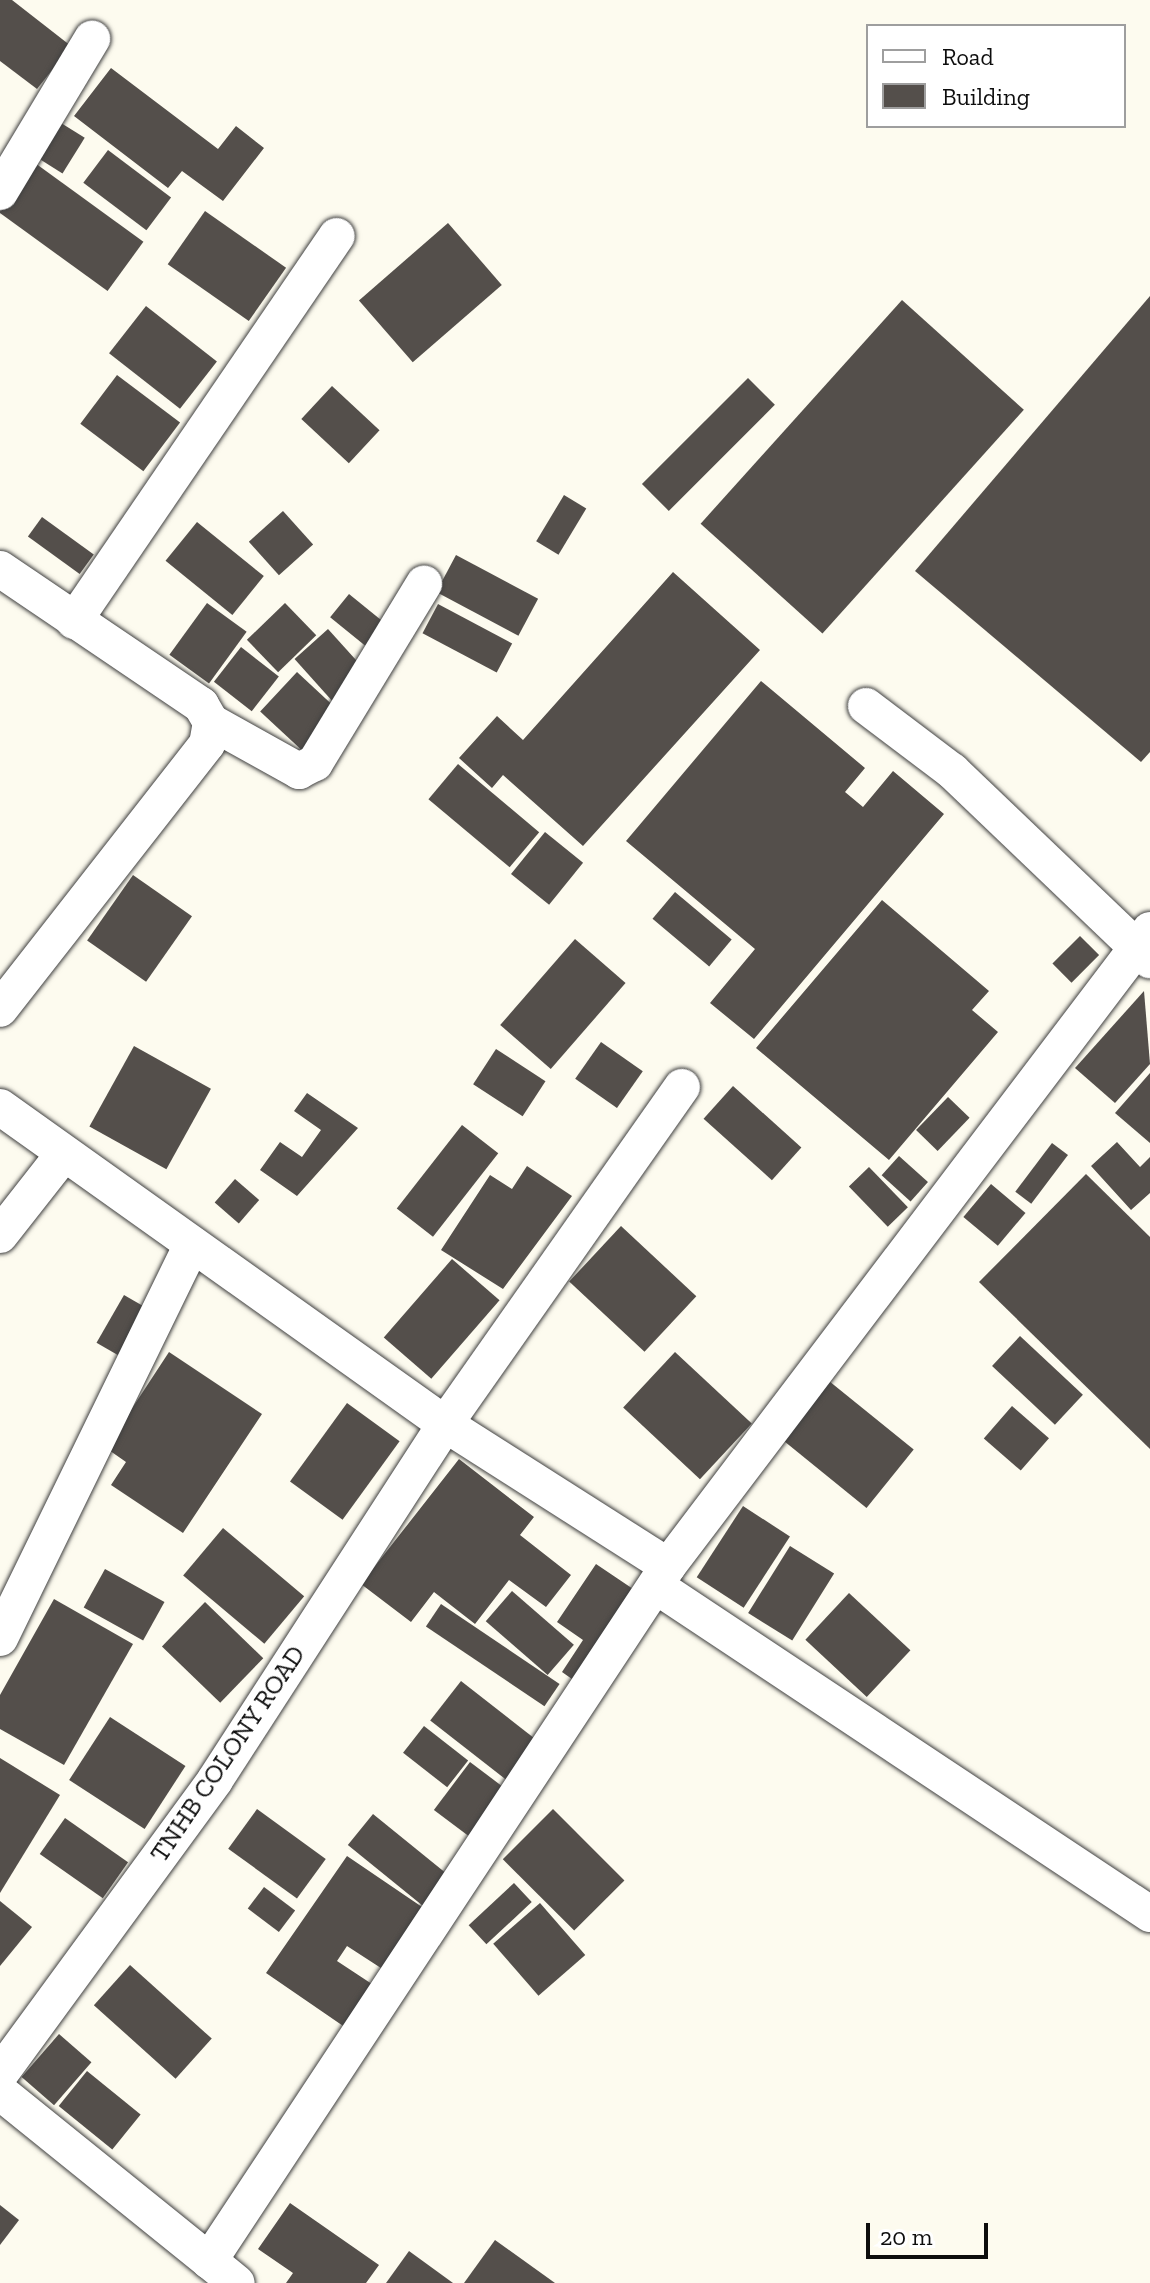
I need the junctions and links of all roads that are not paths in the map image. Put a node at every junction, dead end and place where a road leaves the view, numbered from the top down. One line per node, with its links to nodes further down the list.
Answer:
1 (92, 39): 2 (street)
2 (0, 192)
3 (337, 236): 6 (street)
4 (0, 569): 6 (street)
5 (424, 584): 8 (street)
6 (74, 621): 8 (street)
7 (866, 706): 9 (street)
8 (211, 722): 10 (street)
9 (1146, 946): 17 (street)
10 (0, 1009)
11 (682, 1087): 16 (street, TNHB COLONY ROAD)
12 (0, 1107): 13 (street)
13 (62, 1156): 14 (street); 15 (street)
14 (0, 1235)
15 (192, 1244): 16 (street); 18 (street)
16 (445, 1424): 17 (street); 20 (street, TNHB COLONY ROAD)
17 (662, 1576): 19 (street); 22 (street)
18 (0, 1638)
19 (1150, 1914)
20 (0, 2074)
21 (0, 2092): 22 (street)
22 (209, 2261): 23 (street)
23 (237, 2283)

